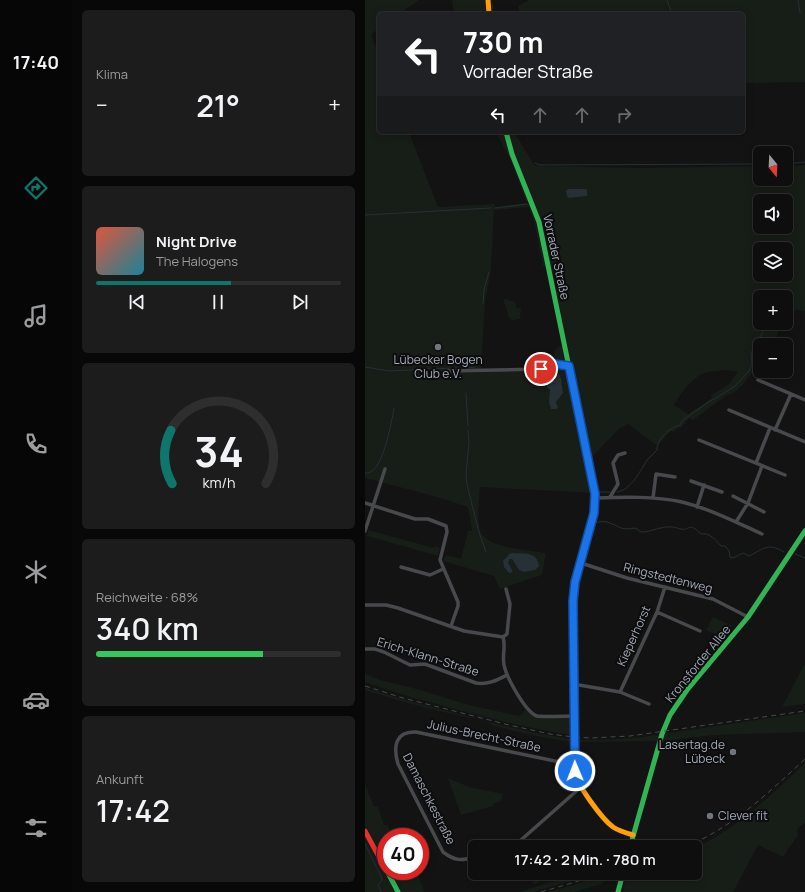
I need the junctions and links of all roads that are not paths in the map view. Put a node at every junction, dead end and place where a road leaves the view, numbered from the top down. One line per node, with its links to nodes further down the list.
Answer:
1 (488, 0): 2 (street)
2 (489, 12)
3 (507, 134): 4 (street, Vorrader Straße)
4 (569, 366): 5 (street); 25 (street, Vorrader Straße)
5 (444, 371)
6 (758, 380): 7 (street)
7 (791, 394): 8 (street); 11 (street)
8 (805, 400)
9 (729, 410): 10 (street)
10 (770, 428): 11 (street); 15 (street)
11 (775, 430): 13 (street)
12 (699, 440): 15 (street)
13 (805, 442)
14 (625, 453): 24 (street)
15 (755, 463): 16 (street)
16 (762, 466): 18 (street); 28 (street)
17 (385, 469): 29 (street)
18 (785, 475)
19 (675, 477): 26 (street)
20 (691, 482): 21 (street)
21 (704, 485): 22 (street); 30 (street)
22 (721, 492)
23 (733, 496): 28 (street)
24 (610, 497): 25 (street); 26 (street)
25 (595, 498): 36 (street, Vorrader Straße)
26 (653, 498): 30 (street)
27 (365, 502): 29 (street)
28 (748, 503): 31 (street); 32 (street)
29 (374, 506): 33 (street); 38 (street)
30 (697, 507): 32 (street)
31 (764, 512)
32 (736, 522): 35 (street)
33 (365, 531)
34 (805, 532): 43 (street, Kronsforder Allee)
35 (762, 534)
36 (581, 563): 39 (street, Ringstedtenweg); 49 (street, Vorrader Straße)
37 (401, 568): 38 (street)
38 (443, 569): 44 (street)
39 (665, 587): 42 (street, Kieperhorst); 43 (street, Ringstedtenweg)
40 (506, 589): 46 (street)
41 (365, 605): 44 (street)
42 (657, 612): 45 (street); 50 (street, Kieperhorst)
43 (748, 617): 57 (street, Kronsforder Allee)
44 (451, 626): 46 (street)
45 (700, 631)
46 (503, 637): 48 (street)
47 (365, 650): 48 (street, Erich-Klann-Straße)
48 (507, 675): 52 (street)
49 (573, 684): 50 (street); 52 (street, Vorrader Straße)
50 (621, 692): 51 (street)
51 (649, 704)
52 (574, 716): 54 (street, Vorrader Straße)
53 (395, 745): 54 (street, Julius-Brecht-Straße); 61 (street, Damaschkestraße)
54 (574, 765): 55 (street, Vorrader Straße)
55 (581, 787): 57 (street, Vorrader Straße); 58 (street)
56 (365, 831): 60 (street)
57 (633, 835): 59 (street, Kronsforder Allee)
58 (521, 840)
59 (632, 840)
60 (377, 853)
61 (468, 858)
62 (391, 880): 64 (street)
63 (621, 880): 65 (street)
64 (398, 892)
65 (617, 892)

